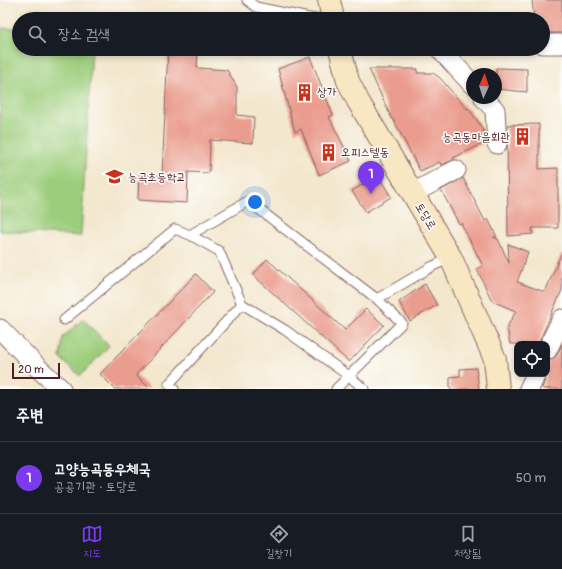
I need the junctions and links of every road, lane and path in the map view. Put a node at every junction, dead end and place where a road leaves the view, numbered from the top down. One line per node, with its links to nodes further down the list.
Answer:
1 (247, 0): 2 (lane)
2 (280, 12)
3 (550, 44): 4 (street)
4 (562, 44)
5 (342, 56): 11 (main road, 토당로)
6 (446, 56): 7 (street)
7 (466, 77)
8 (490, 104): 9 (street)
9 (497, 144)
10 (456, 170): 11 (street)
11 (413, 193): 13 (main road, 토당로)
12 (190, 235): 14 (lane); 15 (lane); 17 (lane)
13 (451, 258): 14 (lane); 26 (main road, 토당로)
14 (377, 299): 20 (lane)
15 (242, 304): 20 (lane); 23 (lane)
16 (562, 319): 19 (street)
17 (64, 320)
18 (0, 329): 22 (street)
19 (550, 344)
20 (349, 376): 24 (lane); 25 (lane)
21 (534, 377): 27 (street)
22 (61, 389)
23 (174, 389)
24 (336, 389)
25 (364, 389)
26 (498, 389)
27 (528, 389)

